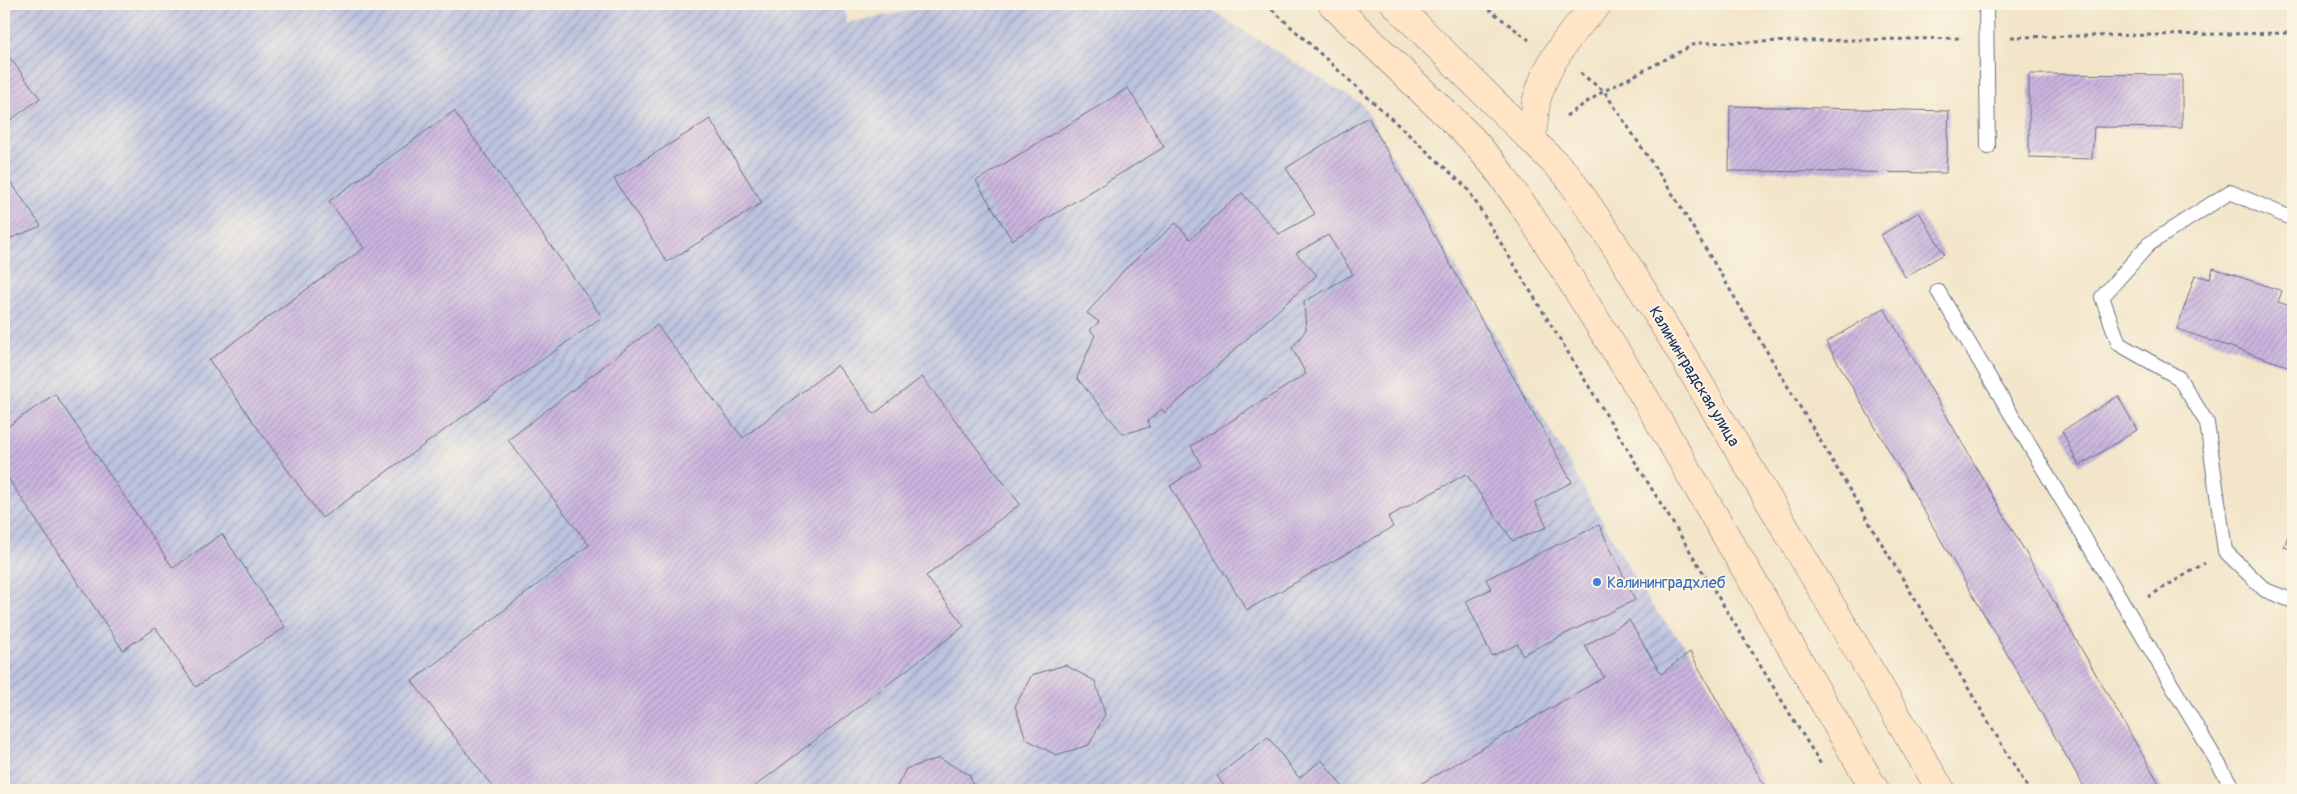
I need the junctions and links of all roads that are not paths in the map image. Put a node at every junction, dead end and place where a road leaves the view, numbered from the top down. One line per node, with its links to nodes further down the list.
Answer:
1 (1332, 4): 10 (main road)
2 (1395, 4): 5 (main road, Калининградская улица)
3 (1598, 4): 5 (main road)
4 (1986, 4): 6 (lane)
5 (1532, 138): 11 (main road, Калининградская улица)
6 (1988, 147)
7 (2293, 219): 9 (lane)
8 (1938, 291): 12 (lane)
9 (2293, 601)
10 (1875, 790)
11 (1941, 790)
12 (2234, 790)

